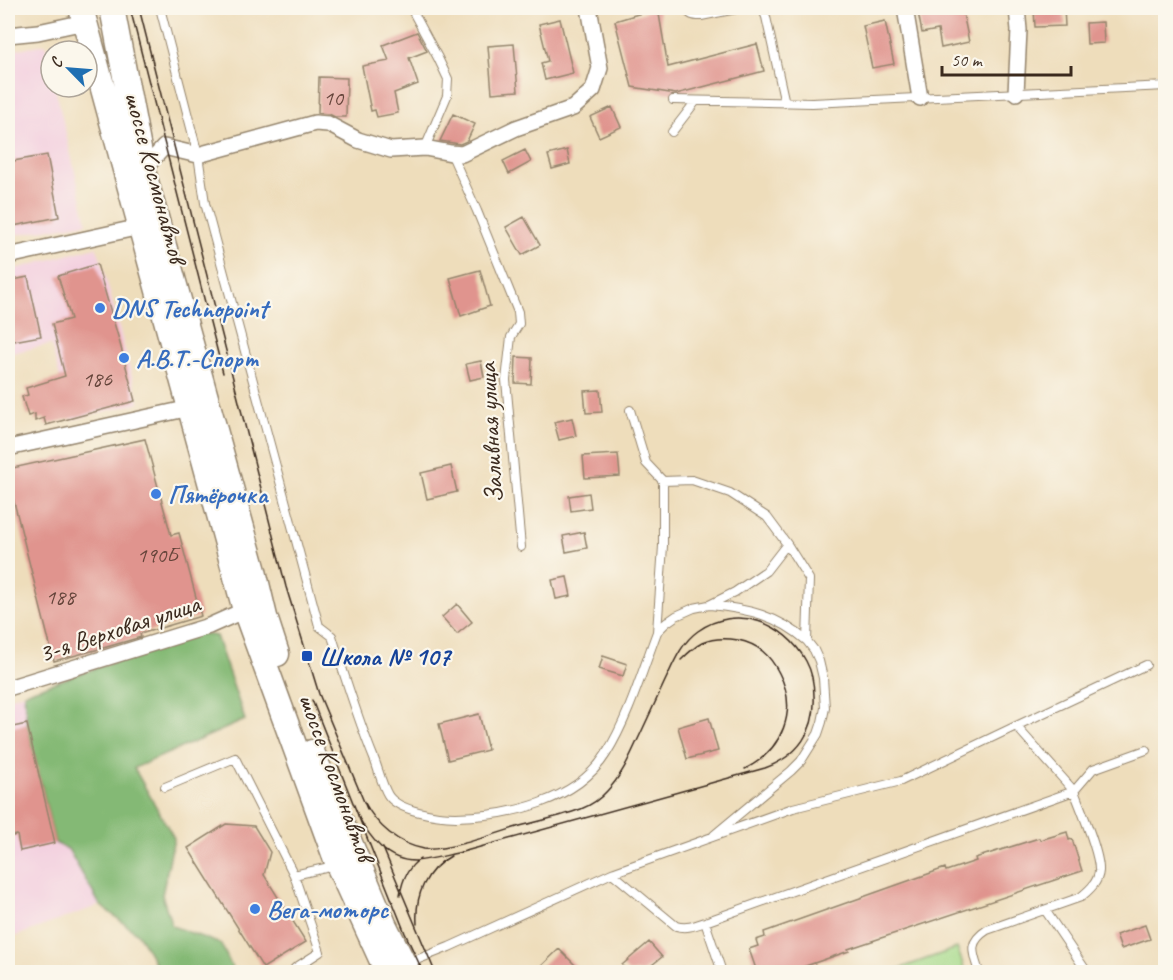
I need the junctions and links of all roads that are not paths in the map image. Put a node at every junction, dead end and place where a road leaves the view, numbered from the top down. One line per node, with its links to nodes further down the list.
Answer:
1 (112, 8): 22 (main road, шоссе Космонавтов)
2 (160, 8): 21 (lane)
3 (411, 8): 19 (lane)
4 (589, 8): 20 (street)
5 (686, 8): 6 (lane)
6 (741, 8)
7 (760, 8): 17 (lane)
8 (904, 8): 14 (street)
9 (1017, 8): 13 (street)
10 (83, 15): 11 (street); 23 (main road, шоссе Космонавтов)
11 (8, 35)
12 (1166, 86): 13 (lane)
13 (1016, 93): 14 (lane)
14 (921, 98): 17 (lane)
15 (673, 100): 16 (lane)
16 (696, 101): 17 (lane); 18 (lane)
17 (785, 102)
18 (672, 132)
19 (425, 148): 20 (street); 21 (street)
20 (451, 153): 30 (lane, Заливная улица)
21 (198, 155): 22 (street); 33 (lane)
22 (143, 170): 47 (main road, шоссе Космонавтов)
23 (140, 227): 24 (street); 25 (main road, шоссе Космонавтов)
24 (8, 256)
25 (190, 408): 27 (street); 32 (main road, шоссе Космонавтов)
26 (630, 410): 28 (lane)
27 (8, 448)
28 (663, 481): 29 (lane); 33 (lane)
29 (787, 544): 31 (lane); 34 (lane)
30 (522, 547)
31 (709, 605): 33 (lane); 34 (lane)
32 (244, 610): 36 (street, 3-я Верховая улица); 42 (main road, шоссе Космонавтов)
33 (657, 632)
34 (807, 641): 41 (lane)
35 (1146, 665): 37 (lane)
36 (8, 688)
37 (1016, 726): 40 (lane); 41 (lane)
38 (1146, 750): 40 (lane)
39 (165, 787): 44 (lane)
40 (1074, 791): 45 (lane); 46 (lane)
41 (708, 839): 43 (lane)
42 (338, 865): 44 (lane); 47 (main road, шоссе Космонавтов)
43 (612, 873): 46 (lane); 47 (lane)
44 (294, 875): 48 (lane)
45 (1045, 910): 50 (lane); 51 (lane)
46 (705, 922): 49 (lane)
47 (400, 970)
48 (297, 972)
49 (722, 972)
50 (979, 972)
51 (1088, 972)

